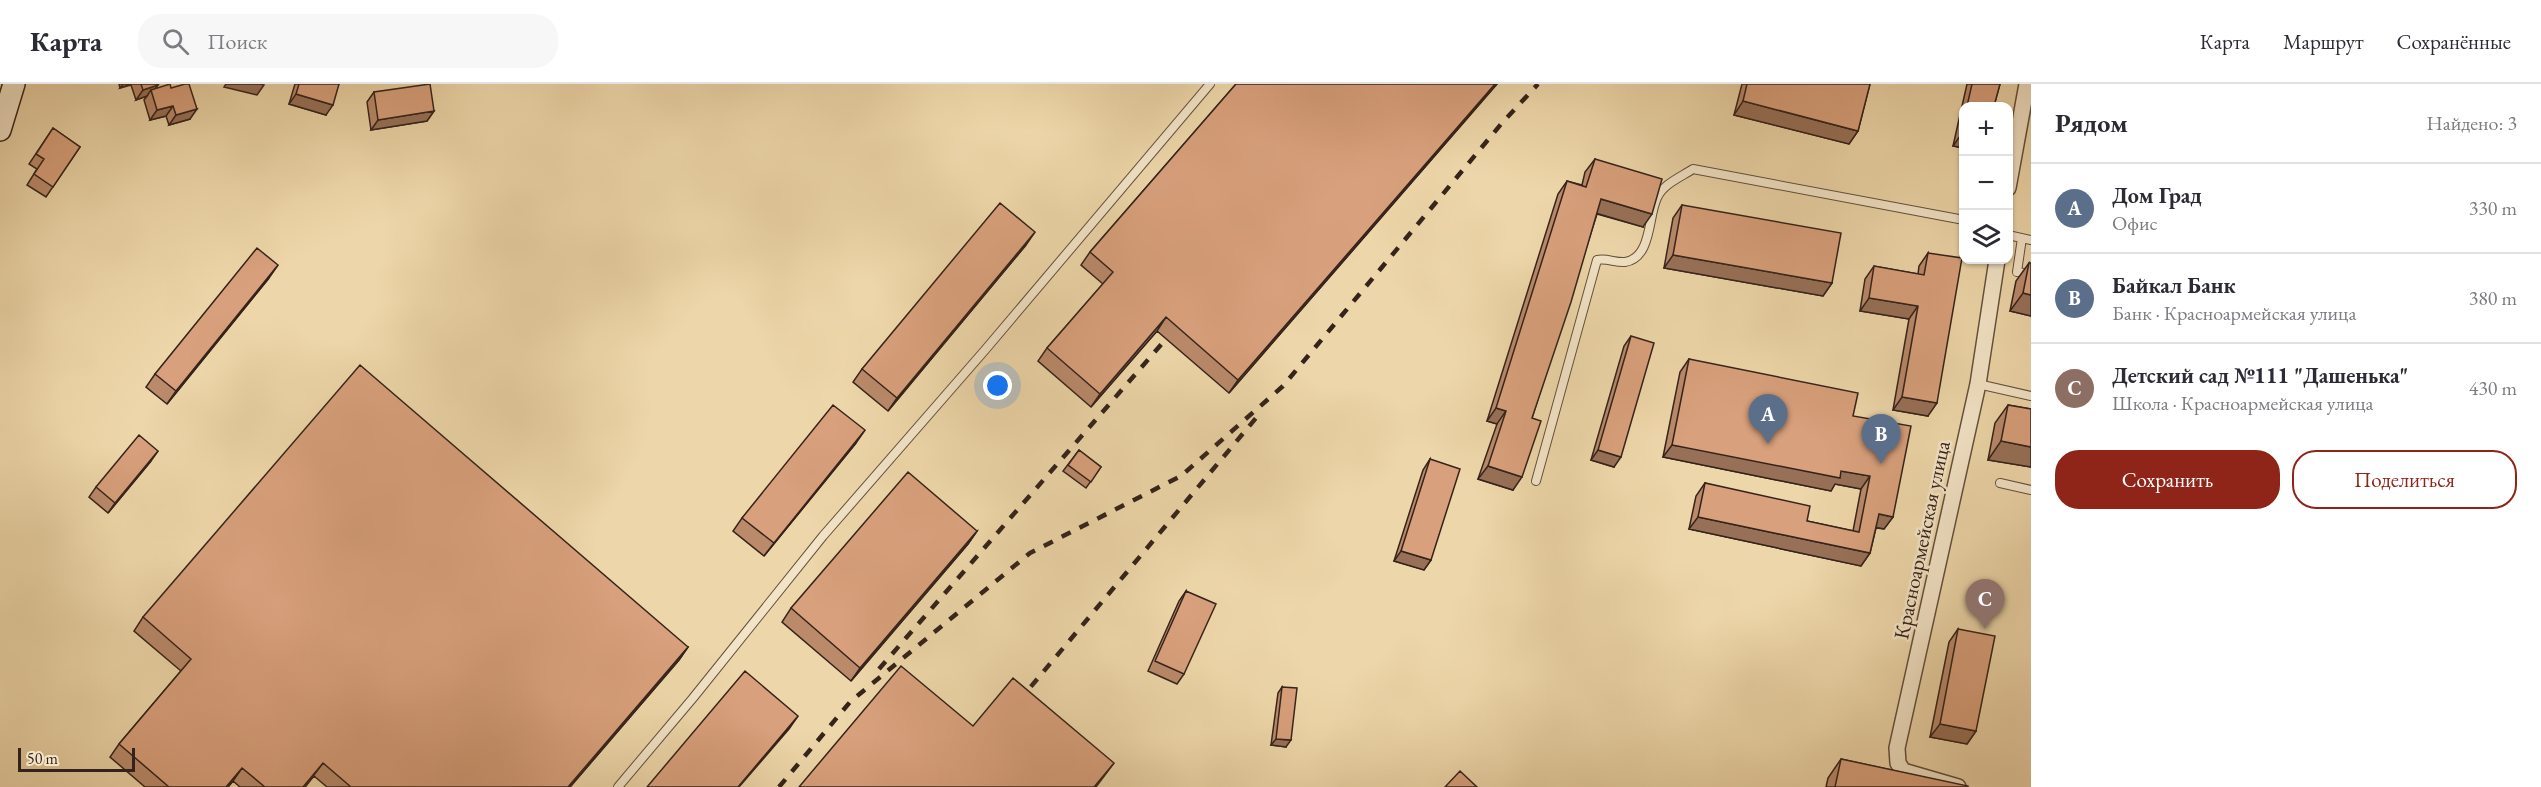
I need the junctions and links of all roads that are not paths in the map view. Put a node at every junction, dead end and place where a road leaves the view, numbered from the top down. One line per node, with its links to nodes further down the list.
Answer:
1 (14, 84): 5 (main road)
2 (1210, 84): 18 (lane)
3 (2027, 84): 4 (street)
4 (2027, 104): 6 (street)
5 (0, 130)
6 (2013, 166)
7 (1959, 219): 15 (lane)
8 (2013, 236): 9 (lane)
9 (2022, 238): 10 (lane); 12 (lane)
10 (2031, 240)
11 (1996, 264): 13 (street, Красноармейская улица)
12 (2031, 274)
13 (1978, 384): 14 (lane); 19 (street, Красноармейская улица)
14 (2031, 396)
15 (1536, 481)
16 (2000, 483): 17 (lane)
17 (2031, 490)
18 (618, 787)
19 (1958, 787)

